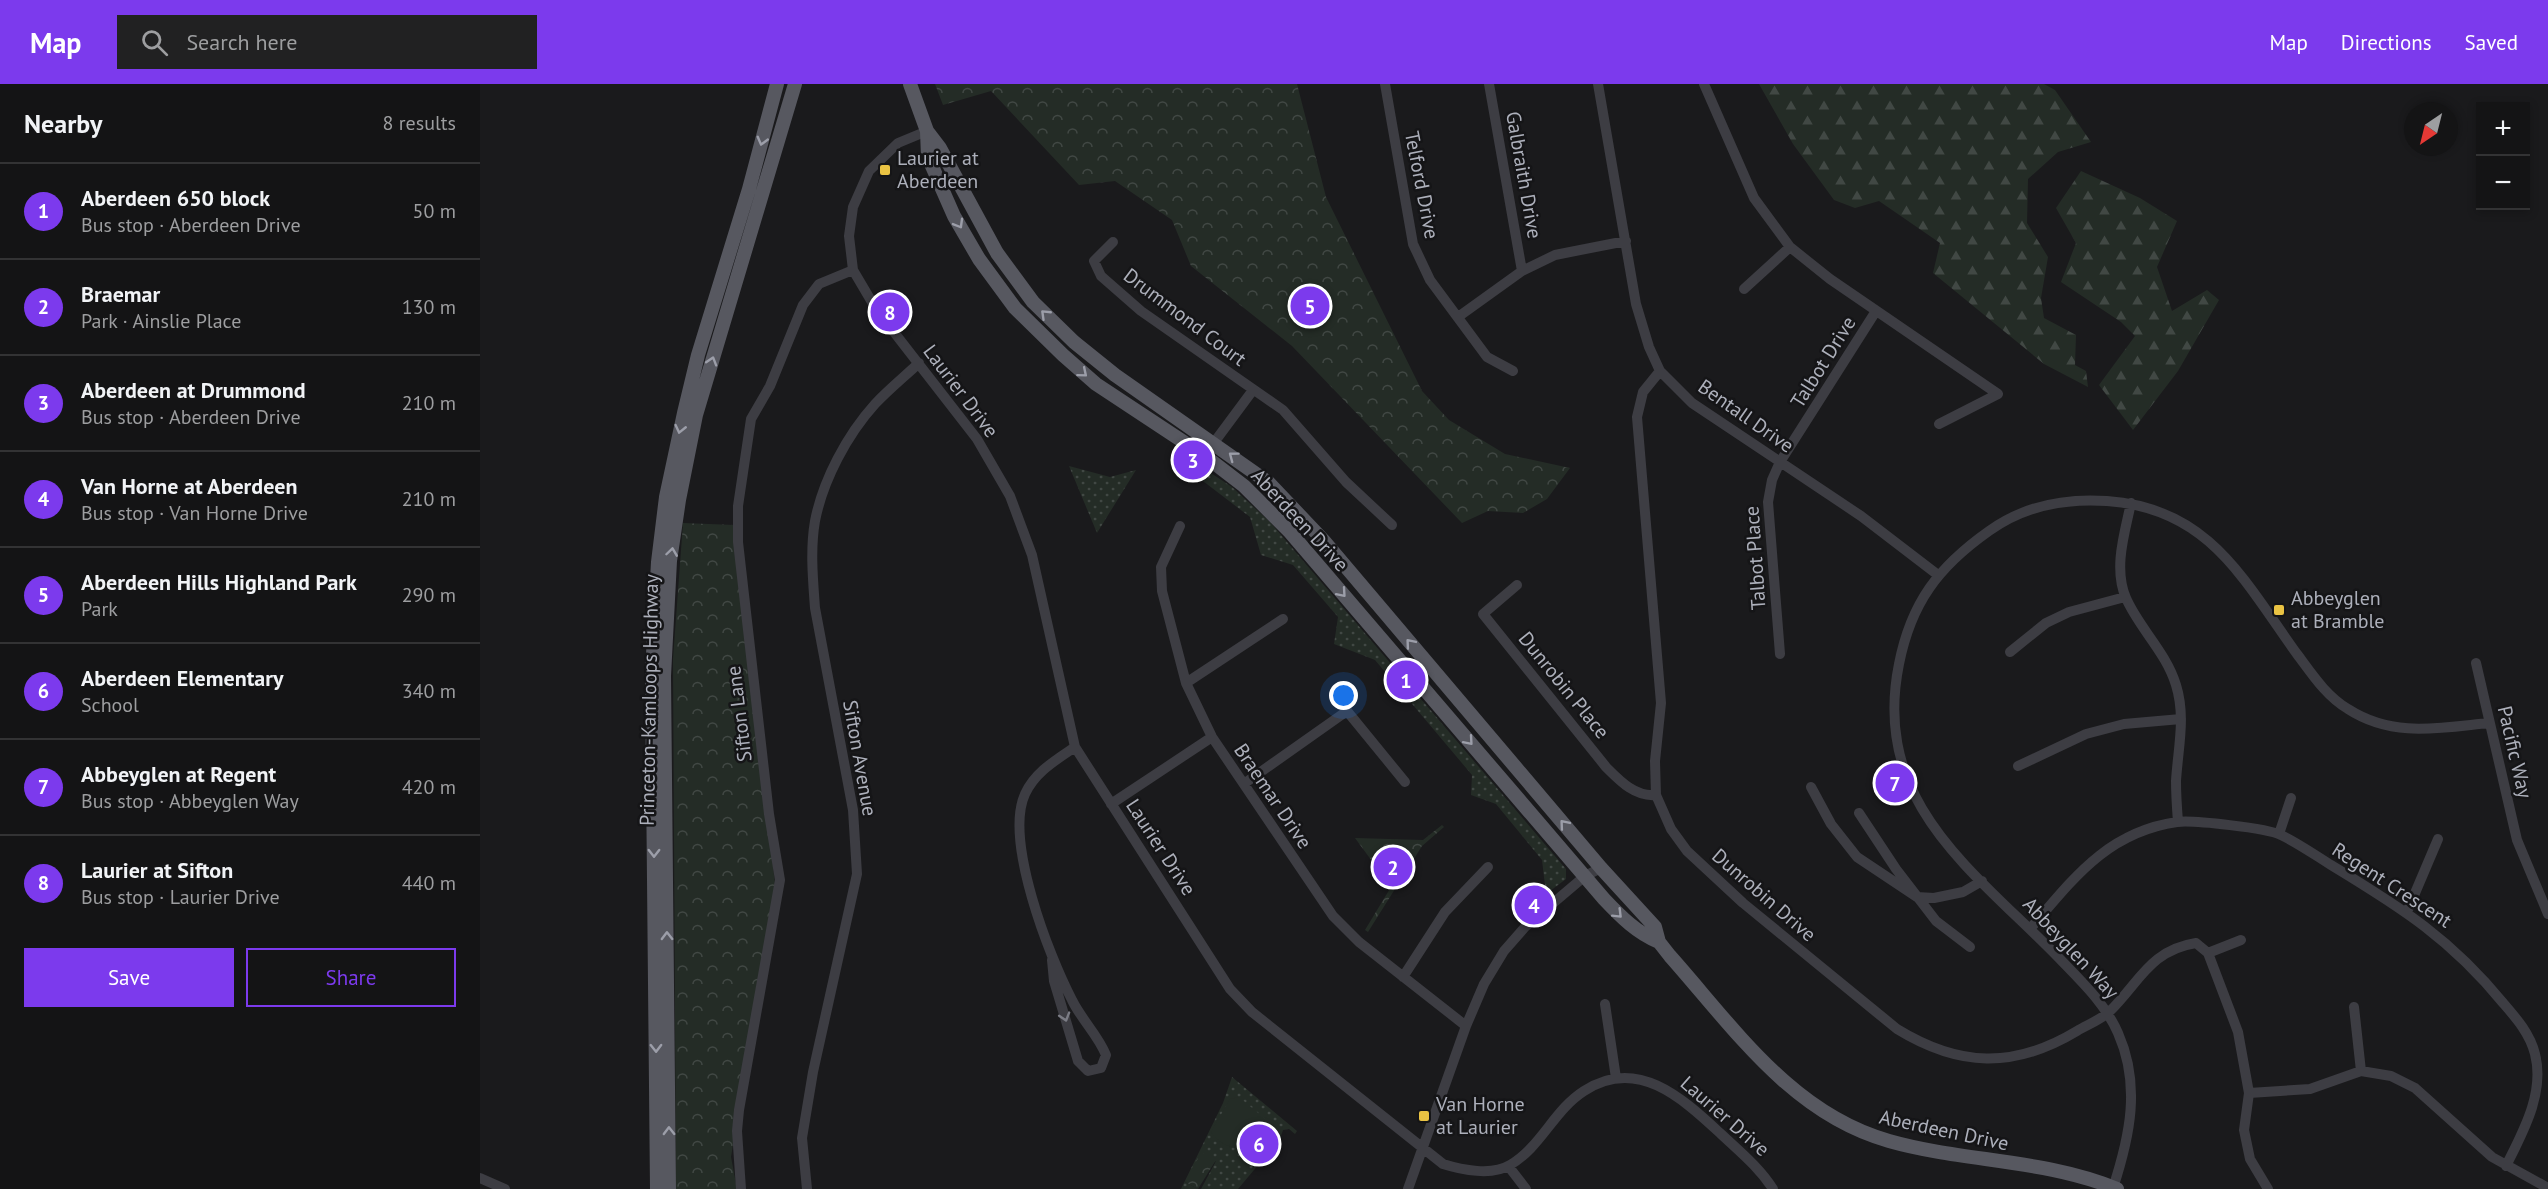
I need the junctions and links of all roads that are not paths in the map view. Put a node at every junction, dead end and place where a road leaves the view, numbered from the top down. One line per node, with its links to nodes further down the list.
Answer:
1 (777, 84): 79 (main road, Princeton-Kamloops Highway, one-way to 79)
2 (795, 84): 80 (main road, Princeton-Kamloops Highway, one-way to 2)
3 (910, 84): 8 (main road, Aberdeen Drive)
4 (1385, 84): 16 (street, Telford Drive)
5 (1489, 84): 13 (street, Galbraith Drive)
6 (1598, 84): 9 (street, Bentall Drive)
7 (1704, 84): 11 (street)
8 (927, 130): 12 (street, Laurier Drive); 22 (main road, Aberdeen Drive, one-way to 8); 23 (main road, Aberdeen Drive, one-way to 23)
9 (1626, 241): 13 (street); 19 (street, Bentall Drive)
10 (1113, 242): 20 (street, Drummond Court)
11 (1790, 247): 14 (street); 15 (street)
12 (853, 270): 17 (street, Laurier Drive); 81 (street, Sifton Lane)
13 (1522, 271): 16 (street)
14 (1744, 289)
15 (1876, 311): 21 (street); 24 (street, Talbot Drive)
16 (1458, 316): 18 (street, Telford Drive)
17 (919, 363): 39 (street, Laurier Drive); 82 (street, Sifton Avenue)
18 (1513, 371)
19 (1660, 371): 24 (street, Bentall Drive); 44 (street, Dunrobin Drive)
20 (1253, 390): 22 (street, Drummond Court); 26 (street, Drummond Court)
21 (1939, 424)
22 (1215, 443): 23 (street, Drummond Court); 52 (main road, Aberdeen Drive, one-way to 22)
23 (1205, 456): 53 (main road, Aberdeen Drive, one-way to 53)
24 (1780, 462): 28 (street, Bentall Drive); 33 (street, Talbot Place)
25 (2131, 503): 28 (street, Abbeyglen Way); 30 (street); 37 (street, Abbeyglen Way)
26 (1392, 525)
27 (1180, 526): 35 (street, Braemar Drive)
28 (1938, 575): 54 (street, Abbeyglen Way)
29 (1517, 585): 44 (street, Dunrobin Place)
30 (2125, 597): 32 (street); 36 (street)
31 (1283, 619): 35 (street)
32 (2010, 652)
33 (1780, 654)
34 (2476, 663): 37 (street, Pacific Way)
35 (1186, 683): 38 (street, Braemar Drive)
36 (2181, 719): 40 (street); 48 (street)
37 (2489, 723): 57 (street, Pacific Way)
38 (1212, 737): 42 (street, Braemar Drive); 46 (street)
39 (1075, 747): 46 (street, Laurier Drive); 63 (street)
40 (2018, 766)
41 (1405, 782): 42 (street)
42 (1245, 783): 64 (street, Braemar Drive)
43 (1811, 787): 55 (street)
44 (1656, 795): 67 (street, Dunrobin Drive)
45 (2291, 798): 49 (street)
46 (1111, 804): 72 (street, Laurier Drive)
47 (1859, 813): 55 (street)
48 (2178, 822): 49 (street, Regent Crescent); 58 (street, Regent Crescent)
49 (2279, 834): 56 (street, Regent Crescent)
50 (2438, 839): 56 (street)
51 (1488, 867): 64 (street)
52 (1602, 868): 53 (street); 60 (main road, Aberdeen Drive)
53 (1585, 876): 60 (main road, Aberdeen Drive, one-way to 60); 68 (street)
54 (1982, 881): 55 (street); 58 (street, Abbeyglen Way)
55 (1917, 897): 61 (street)
56 (2408, 912): 73 (street, Regent Crescent)
57 (2548, 914)
58 (2030, 929): 67 (street, Abbeyglen Way)
59 (2241, 940): 62 (street)
60 (1659, 942): 76 (main road, Aberdeen Drive)
61 (1970, 947)
62 (2208, 953): 67 (street, Dunrobin Drive); 71 (street)
63 (1052, 960): 63 (street, one-way to 63)
64 (1403, 977): 68 (street, Braemar Drive)
65 (1605, 1004): 70 (street)
66 (2354, 1007): 69 (street)
67 (2108, 1013): 76 (street, Abbeyglen Way)
68 (1466, 1026): 72 (street)
69 (2361, 1071): 71 (street); 73 (street)
70 (1616, 1077): 74 (street); 85 (street, Laurier Drive)
71 (2249, 1093): 86 (street)
72 (1422, 1149): 74 (street, Laurier Drive); 83 (street)
73 (2506, 1166): 77 (street)
74 (1509, 1167): 84 (street)
75 (480, 1178): 78 (street)
76 (2115, 1188)
77 (2548, 1188)
78 (505, 1189)
79 (657, 1189)
80 (669, 1189)
81 (741, 1189)
82 (807, 1189)
83 (1408, 1189)
84 (1526, 1189)
85 (1773, 1189)
86 (2268, 1189)

